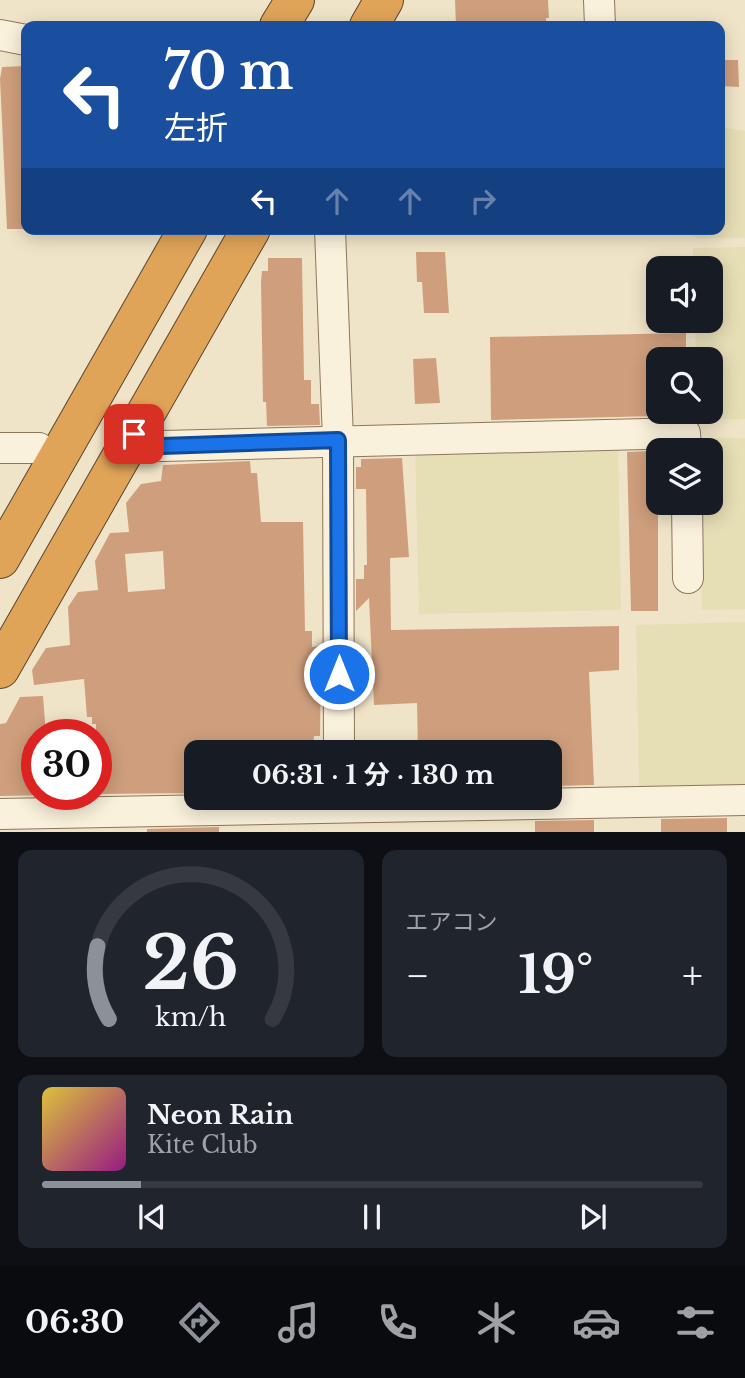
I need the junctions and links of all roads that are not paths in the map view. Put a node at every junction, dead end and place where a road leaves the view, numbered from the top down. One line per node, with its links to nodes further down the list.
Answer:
1 (295, 0): 6 (highway)
2 (320, 0): 7 (highway)
3 (356, 0): 8 (highway)
4 (384, 0): 9 (highway)
5 (599, 0): 10 (street)
6 (282, 21)
7 (308, 21)
8 (344, 21)
9 (372, 21)
10 (600, 21)
11 (0, 35): 12 (street)
12 (21, 39)
13 (160, 235): 22 (highway)
14 (185, 235): 25 (highway)
15 (222, 235): 27 (highway)
16 (248, 235): 18 (highway)
17 (330, 235): 20 (street)
18 (134, 434): 20 (street); 28 (highway)
19 (685, 438): 20 (street)
20 (338, 440): 29 (street)
21 (0, 448): 22 (street)
22 (39, 448): 24 (highway)
23 (687, 515): 26 (street)
24 (0, 517)
25 (0, 559)
26 (688, 578)
27 (0, 623)
28 (0, 669)
29 (340, 740)
30 (745, 800): 31 (street)
31 (340, 812): 32 (street)
32 (0, 814)

